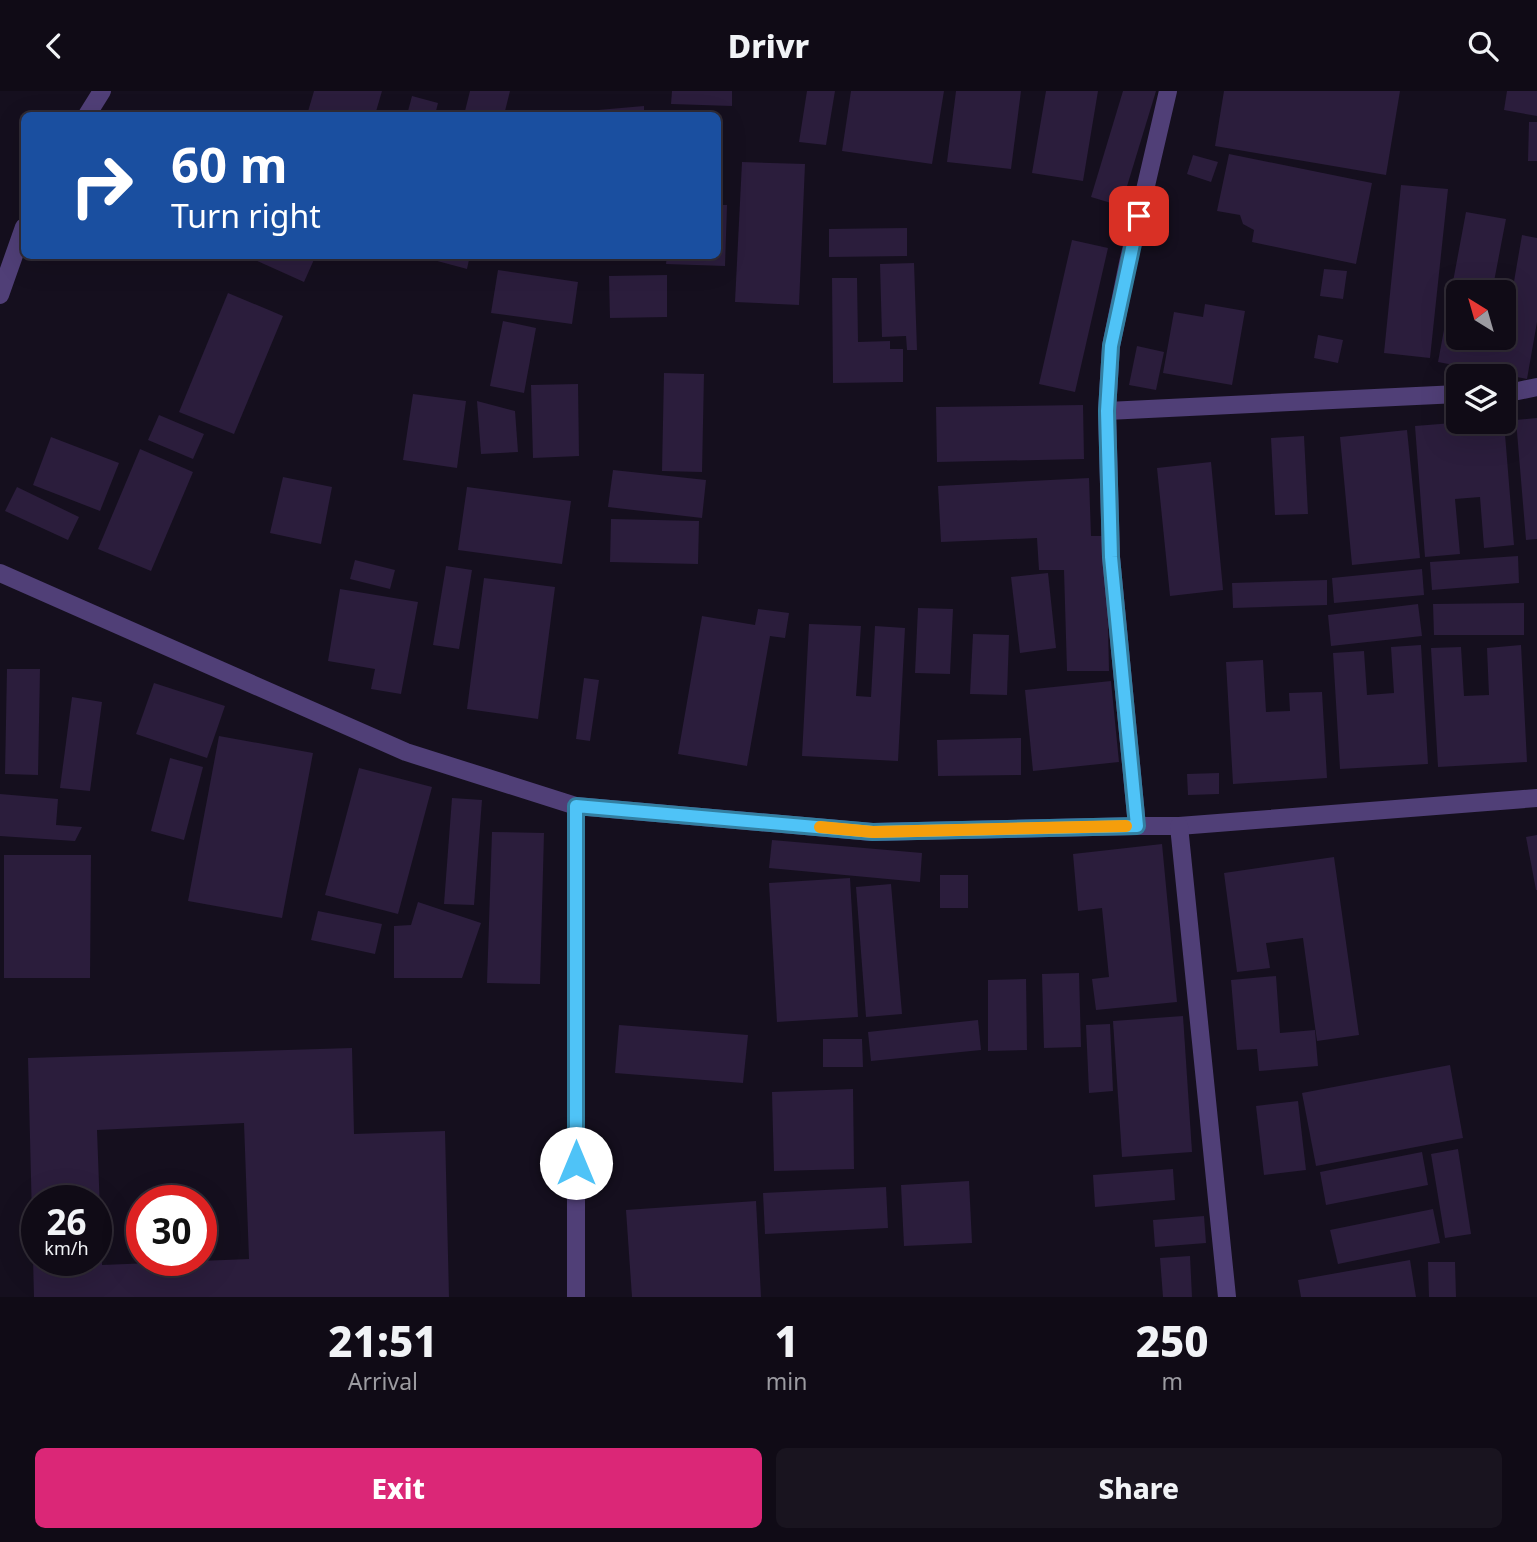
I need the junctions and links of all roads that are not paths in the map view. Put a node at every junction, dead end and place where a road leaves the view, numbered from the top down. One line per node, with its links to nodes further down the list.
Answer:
1 (102, 91): 3 (street)
2 (1168, 91): 9 (street)
3 (90, 112)
4 (21, 236): 5 (street)
5 (0, 295)
6 (1537, 387): 7 (street)
7 (1516, 391)
8 (1446, 395): 9 (street)
9 (1107, 411): 13 (street)
10 (0, 573): 12 (street)
11 (1537, 798): 14 (street)
12 (576, 806): 13 (street); 15 (street)
13 (1137, 826): 14 (street)
14 (1179, 827): 16 (street)
15 (576, 1297)
16 (1227, 1297)

